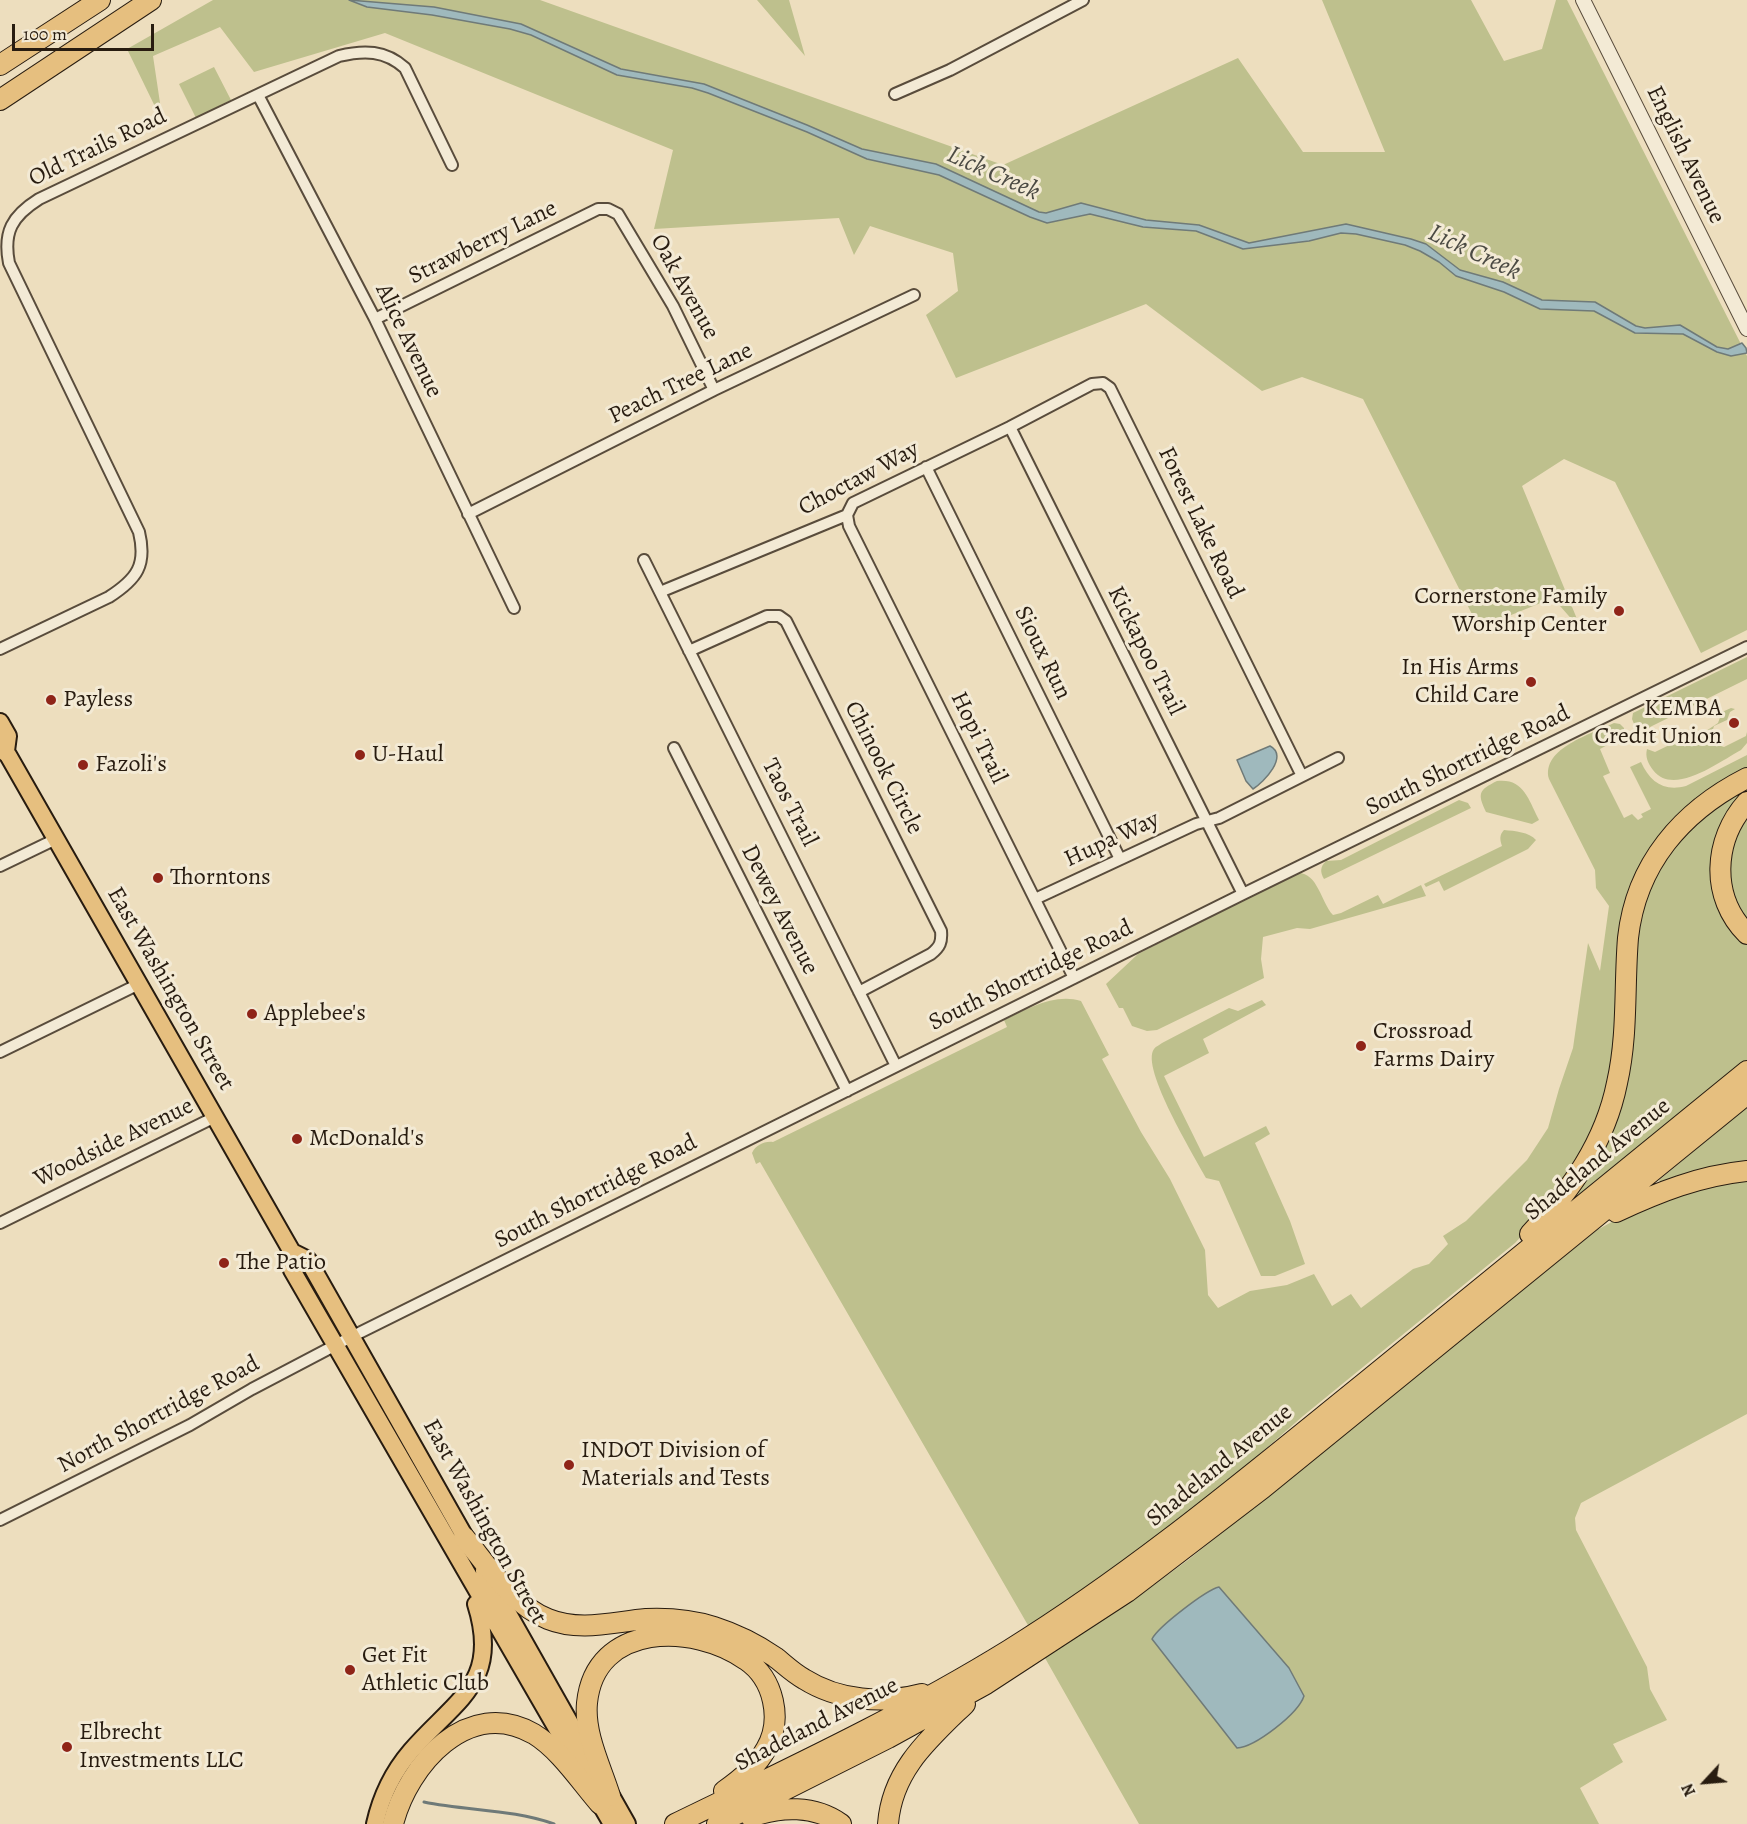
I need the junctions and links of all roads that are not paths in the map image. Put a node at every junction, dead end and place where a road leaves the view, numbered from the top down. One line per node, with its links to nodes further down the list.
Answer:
1 (100, 0): 5 (highway)
2 (151, 0): 8 (highway)
3 (1083, 0): 6 (street)
4 (1587, 1): 13 (street, English Avenue)
5 (0, 65)
6 (895, 94)
7 (258, 95): 9 (street, Old Trails Road); 12 (street, Alice Avenue); 23 (street, Old Trails Road)
8 (0, 100)
9 (452, 165)
10 (610, 210): 12 (street, Strawberry Lane); 14 (street, Oak Avenue)
11 (914, 295): 14 (street, Peach Tree Lane)
12 (375, 319): 17 (street, Alice Avenue)
13 (1747, 329)
14 (714, 390): 17 (street, Peach Tree Lane)
15 (1010, 427): 16 (street, Choctaw Way); 29 (street, Forest Lake Road); 32 (street, Kickapoo Trail)
16 (926, 467): 18 (street, Choctaw Way); 34 (street, Sioux Run)
17 (468, 514): 21 (street, Alice Avenue)
18 (847, 515): 20 (street, Choctaw Way); 37 (street, Hopi Trail)
19 (644, 560): 20 (street, Taos Trail)
20 (660, 592): 24 (street, Taos Trail)
21 (514, 608)
22 (1747, 647): 36 (street, South Shortridge Road)
23 (0, 649)
24 (689, 651): 41 (street, Taos Trail); 41 (street, Chinook Circle)
25 (0, 722): 27 (main road, East Washington Street)
26 (674, 748): 45 (street, Dewey Avenue)
27 (3, 749): 33 (main road, East Washington Street)
28 (1338, 758): 29 (street)
29 (1302, 776): 32 (street)
30 (1747, 778): 52 (highway)
31 (1747, 802): 38 (highway)
32 (1207, 821): 34 (street, Hupa Way); 36 (street, Kickapoo Trail)
33 (56, 839): 35 (street); 40 (main road, East Washington Street)
34 (1120, 859): 37 (street, Hupa Way)
35 (0, 866)
36 (1243, 894): 39 (street, South Shortridge Road)
37 (1035, 899): 39 (street, Hopi Trail)
38 (1747, 934)
39 (1074, 978): 43 (street, South Shortridge Road)
40 (139, 984): 42 (street); 47 (main road, East Washington Street)
41 (860, 992): 43 (street, Taos Trail)
42 (0, 1052)
43 (896, 1065): 45 (street, South Shortridge Road)
44 (1747, 1071): 52 (highway, Shadeland Avenue)
45 (847, 1091): 53 (street, South Shortridge Road)
46 (1747, 1094): 49 (highway, Shadeland Avenue)
47 (215, 1117): 50 (street, Woodside Avenue); 51 (main road, East Washington Street)
48 (1747, 1171): 49 (highway)
49 (1591, 1222): 59 (highway, Shadeland Avenue)
50 (0, 1223)
51 (292, 1252): 53 (main road, East Washington Street); 54 (main road, East Washington Street)
52 (1483, 1286): 58 (highway, Shadeland Avenue)
53 (351, 1337): 54 (street, South Shortridge Road); 56 (main road, East Washington Street)
54 (336, 1345): 55 (street, North Shortridge Road); 57 (main road, East Washington Street)
55 (0, 1520)
56 (464, 1537): 58 (highway); 60 (main road, East Washington Street)
57 (468, 1577): 60 (main road, East Washington Street); 62 (main road)
58 (950, 1684): 64 (highway, Shadeland Avenue)
59 (986, 1684): 65 (highway, Shadeland Avenue); 68 (highway)
60 (605, 1800): 61 (main road, East Washington Street); 63 (highway); 64 (highway)
61 (621, 1823)
62 (375, 1824)
63 (393, 1824)
64 (674, 1824)
65 (717, 1824)
66 (731, 1824): 67 (highway)
67 (841, 1824)
68 (888, 1824)

